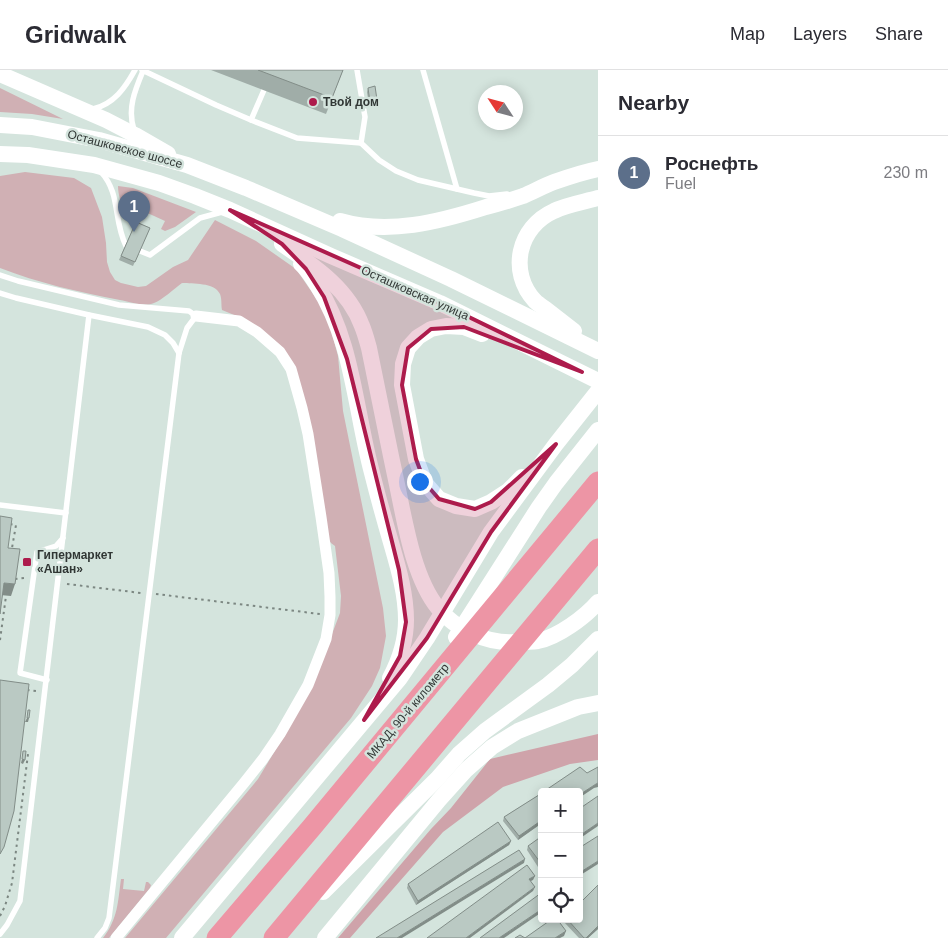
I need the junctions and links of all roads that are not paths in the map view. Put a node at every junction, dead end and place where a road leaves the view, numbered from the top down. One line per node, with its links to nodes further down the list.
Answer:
1 (136, 70): 7 (lane)
2 (142, 70): 8 (lane); 10 (lane)
3 (357, 70): 11 (lane)
4 (423, 70): 17 (lane)
5 (0, 74): 7 (main road)
6 (264, 90): 8 (lane)
7 (86, 111): 10 (main road)
8 (251, 120): 11 (lane)
9 (0, 125): 14 (main road, Осташковское шоссе)
10 (135, 135): 14 (main road)
11 (361, 143): 17 (lane)
12 (0, 154): 13 (main road, Осташковское шоссе)
13 (94, 165): 22 (main road, Осташковское шоссе); 24 (lane)
14 (187, 165): 21 (main road, Осташковское шоссе)
15 (598, 169): 16 (main road)
16 (555, 182): 18 (lane); 21 (main road)
17 (457, 189): 19 (lane)
18 (521, 190)
19 (513, 192)
20 (598, 198): 30 (main road)
21 (296, 209): 30 (main road)
22 (230, 210): 23 (main road); 25 (lane); 32 (main road, Осташковская улица)
23 (282, 244): 42 (main road); 47 (main road)
24 (126, 246)
25 (140, 251)
26 (0, 277): 29 (lane)
27 (0, 294): 28 (lane)
28 (89, 315): 31 (lane); 39 (lane)
29 (196, 316): 31 (lane); 50 (street)
30 (598, 350)
31 (179, 353): 49 (lane)
32 (582, 372): 33 (main road, Осташковская улица); 36 (main road)
33 (598, 381)
34 (598, 391): 36 (main road)
35 (598, 430): 45 (main road)
36 (556, 444): 47 (main road)
37 (598, 482): 45 (highway, МКАД, 90-й километр)
38 (0, 505): 39 (lane)
39 (66, 513): 40 (lane)
40 (63, 538): 44 (lane); 44 (lane)
41 (598, 549): 53 (highway)
42 (598, 602)
43 (598, 639): 53 (main road)
44 (47, 680): 48 (lane)
45 (416, 701): 52 (highway, МКАД, 90-й километр)
46 (598, 703): 54 (main road)
47 (364, 720): 51 (main road)
48 (0, 934)
49 (97, 938)
50 (116, 938)
51 (182, 938)
52 (217, 938)
53 (276, 938)
54 (325, 938)

